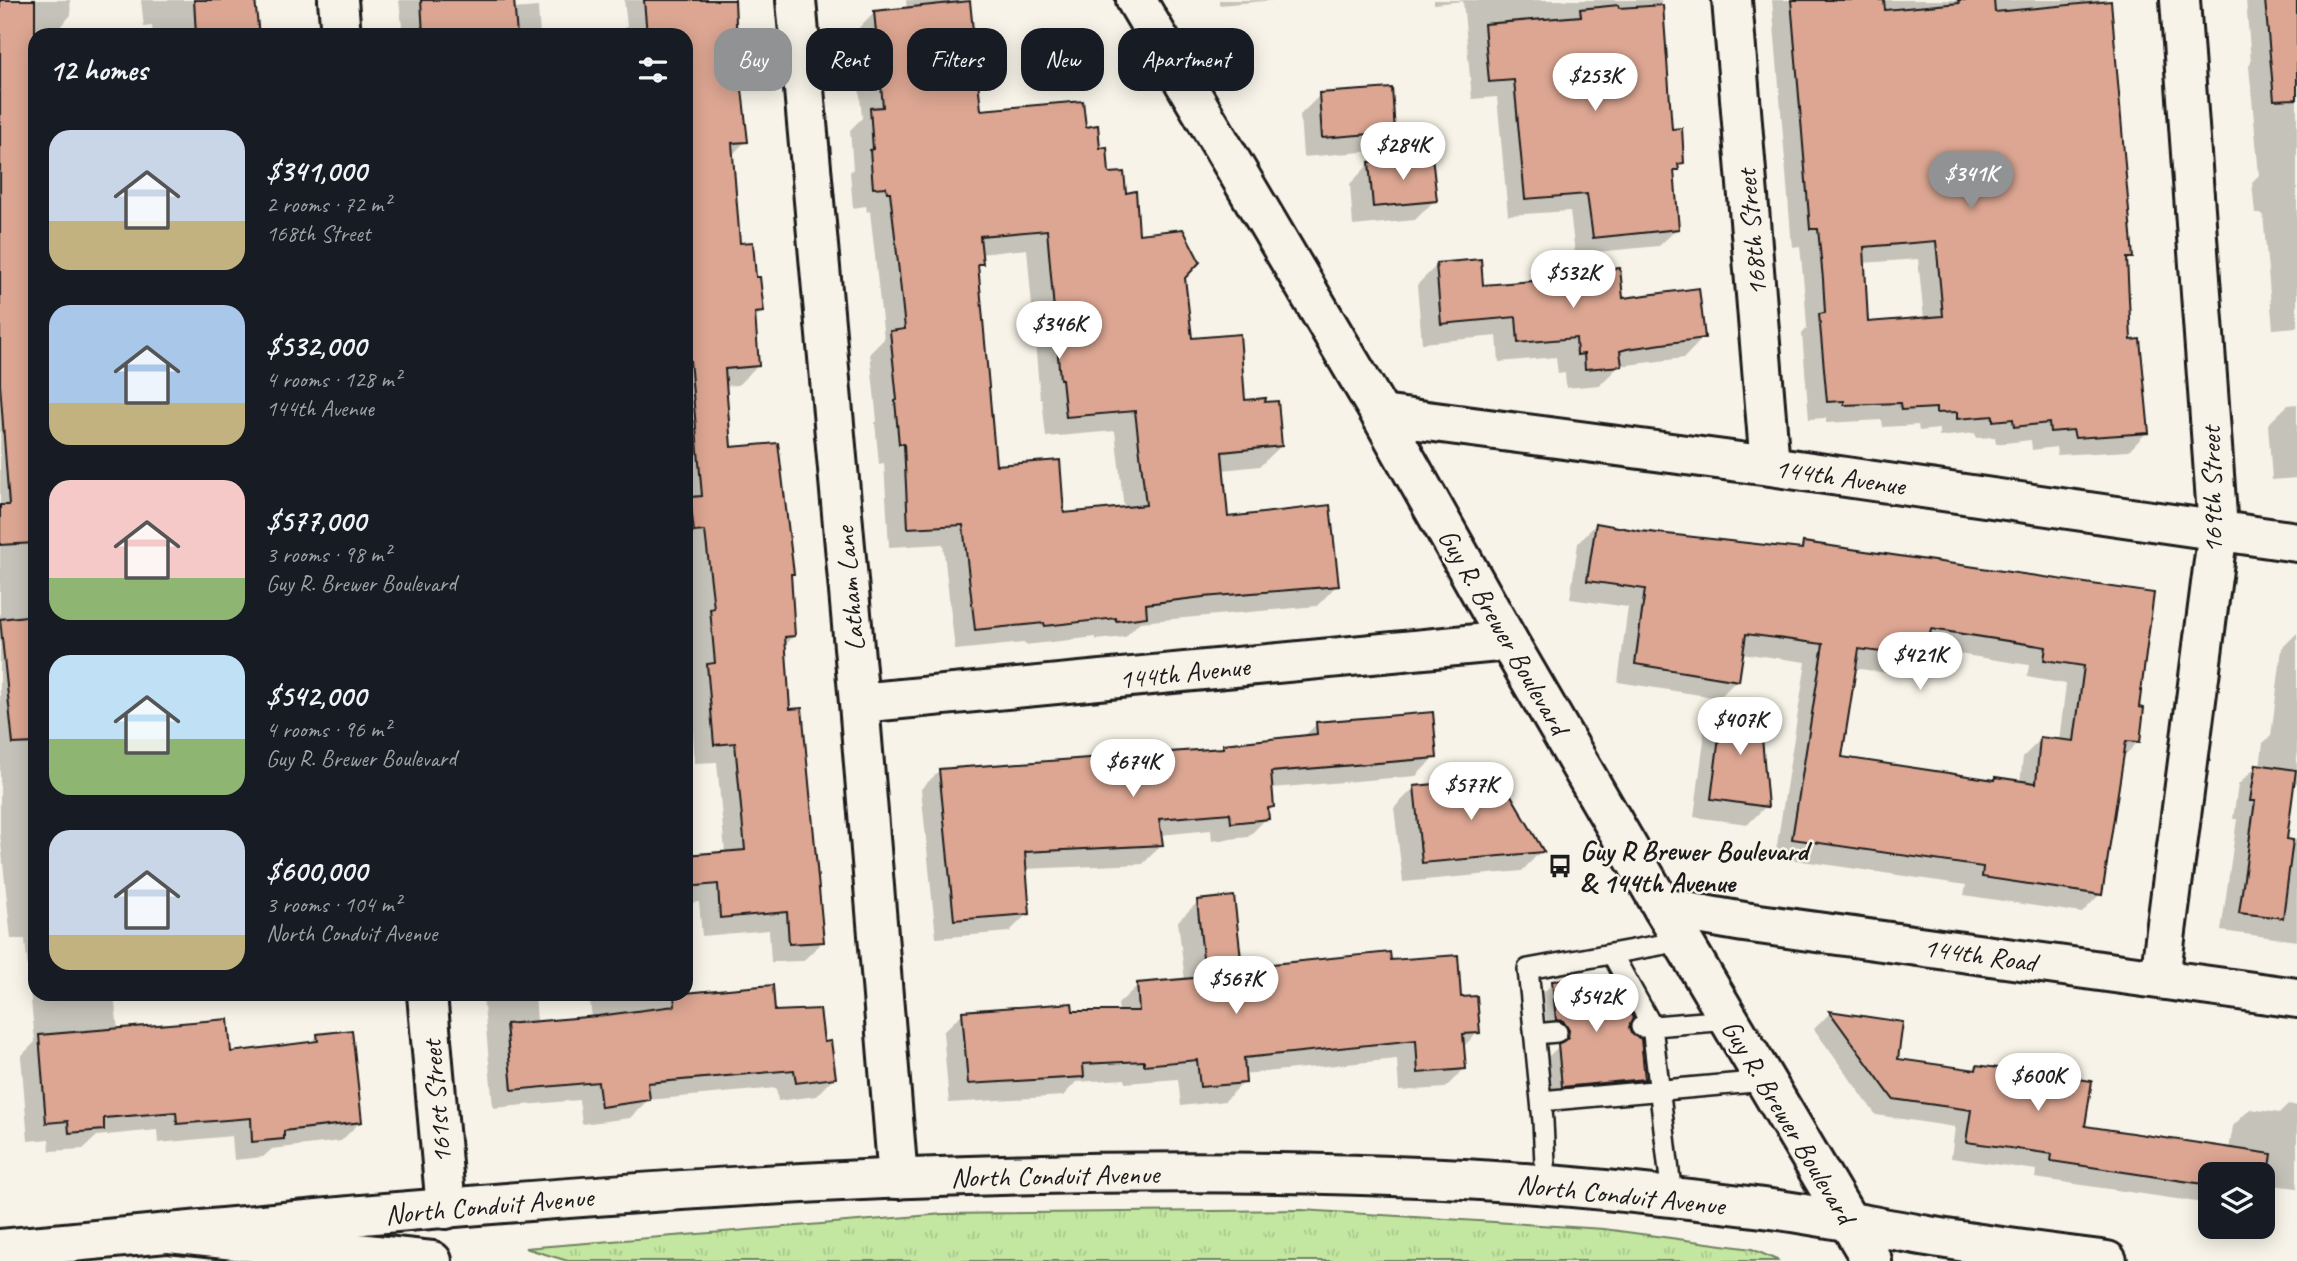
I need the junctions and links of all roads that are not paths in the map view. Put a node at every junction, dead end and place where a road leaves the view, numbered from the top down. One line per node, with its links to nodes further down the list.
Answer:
1 (338, 0): 6 (main road)
2 (796, 0): 12 (main road, Latham Lane)
3 (1136, 0): 7 (main road, Guy R. Brewer Boulevard)
4 (1732, 0): 8 (main road, 168th Street)
5 (2180, 0): 9 (main road, 169th Street)
6 (340, 28)
7 (1381, 415): 8 (main road, 144th Avenue); 11 (main road, Guy R. Brewer Boulevard)
8 (1770, 466): 9 (main road, 144th Avenue)
9 (2218, 530): 10 (main road, 144th Avenue); 16 (main road, 169th Street)
10 (2297, 542)
11 (1508, 641): 12 (main road, 144th Avenue); 13 (main road, Guy R. Brewer Boulevard)
12 (859, 703): 26 (main road, Latham Lane)
13 (1663, 908): 14 (main road, Guy R. Brewer Boulevard); 16 (main road, 144th Road)
14 (1682, 941): 15 (lane); 19 (main road, Guy R. Brewer Boulevard)
15 (1612, 954): 20 (lane); 22 (lane)
16 (2160, 978): 17 (main road, 144th Road)
17 (2297, 998)
18 (428, 1001): 29 (main road, 161st Street)
19 (1729, 1020): 20 (lane); 23 (main road, Guy R. Brewer Boulevard)
20 (1646, 1026): 24 (lane)
21 (1557, 1032): 22 (lane)
22 (1535, 1034): 25 (lane)
23 (1765, 1081): 24 (lane); 30 (main road, Guy R. Brewer Boulevard)
24 (1661, 1091): 25 (lane); 28 (lane)
25 (1541, 1101): 27 (lane)
26 (898, 1179): 27 (main road, North Conduit Avenue); 29 (main road, North Conduit Avenue)
27 (1546, 1185): 28 (main road, North Conduit Avenue)
28 (1672, 1197): 30 (main road, North Conduit Avenue)
29 (446, 1209): 31 (main road, North Conduit Avenue)
30 (1849, 1220): 34 (main road, Guy R. Brewer Boulevard); 35 (main road, North Conduit Avenue)
31 (169, 1233): 32 (main road, North Conduit Avenue); 33 (main road)
32 (0, 1249)
33 (432, 1261)
34 (1872, 1261)
35 (2107, 1261)

